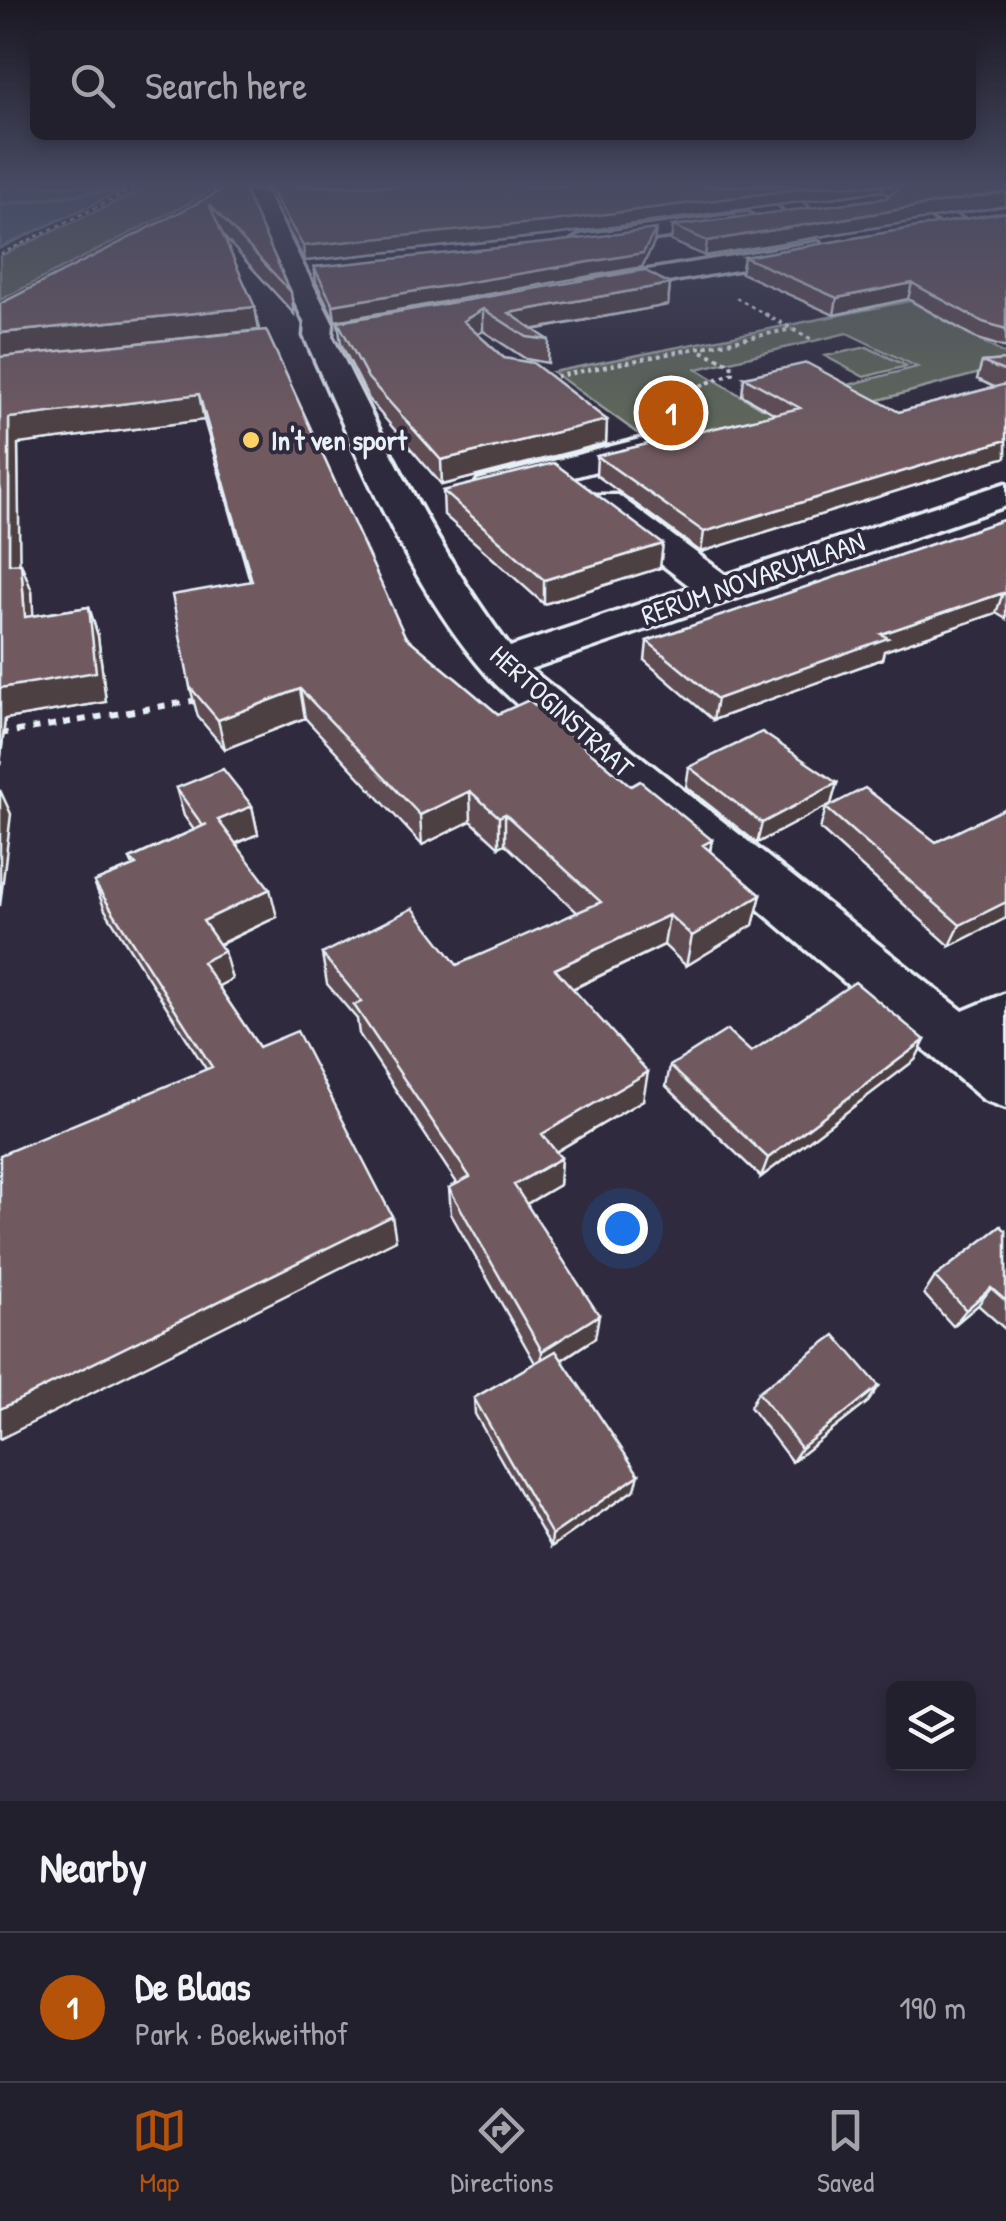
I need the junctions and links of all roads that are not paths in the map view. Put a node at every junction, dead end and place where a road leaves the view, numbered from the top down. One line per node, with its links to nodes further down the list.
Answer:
1 (303, 270): 7 (street, HERTOGINSTRAAT)
2 (692, 270): 3 (street)
3 (553, 294)
4 (548, 378): 5 (street)
5 (558, 471): 7 (street); 8 (street)
6 (1006, 494): 8 (street, RERUM NOVARUMLAAN)
7 (437, 502): 9 (street, HERTOGINSTRAAT)
8 (719, 588): 9 (street, RERUM NOVARUMLAAN)
9 (501, 664): 10 (street, HERTOGINSTRAAT)
10 (983, 1029): 11 (street, HERTOGINSTRAAT)
11 (1006, 1082)

